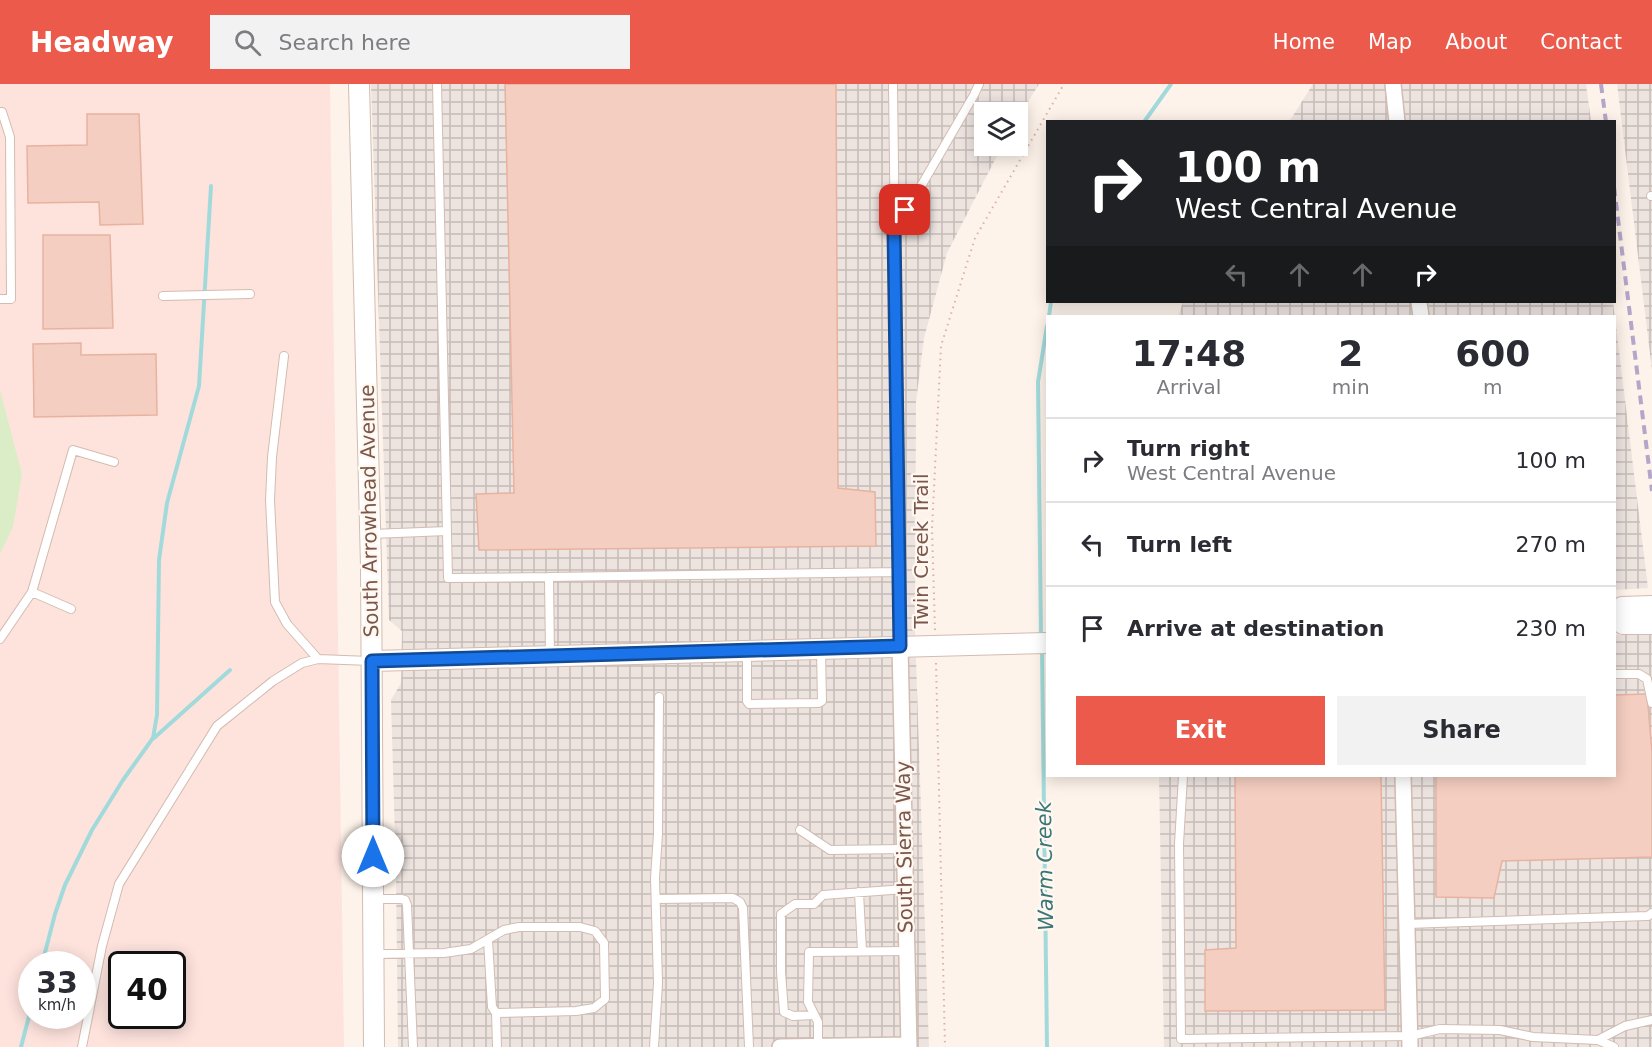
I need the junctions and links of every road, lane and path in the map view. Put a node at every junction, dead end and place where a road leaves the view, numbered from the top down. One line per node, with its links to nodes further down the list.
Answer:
1 (360, 84): 16 (street, South Arrowhead Avenue)
2 (437, 84): 15 (lane)
3 (893, 84): 9 (lane)
4 (979, 84): 9 (lane)
5 (1064, 84): 28 (path, Twin Creek Trail)
6 (1393, 84): 8 (street)
7 (0, 112): 12 (lane)
8 (1397, 120)
9 (894, 228): 17 (lane)
10 (250, 294): 11 (lane)
11 (164, 296)
12 (0, 299)
13 (284, 356): 32 (lane)
14 (114, 462): 19 (lane)
15 (447, 531): 16 (lane); 18 (lane)
16 (370, 534): 33 (street, South Arrowhead Avenue)
17 (899, 572): 18 (lane); 27 (lane)
18 (549, 577): 31 (lane)
19 (32, 592): 21 (lane); 25 (lane)
20 (1652, 606): 22 (street)
21 (71, 609)
22 (1616, 614)
23 (1616, 618): 24 (street)
24 (1652, 624)
25 (0, 639)
26 (1046, 643): 28 (street)
27 (900, 646): 28 (street); 29 (street); 40 (street, South Sierra Way)
28 (935, 646): 67 (path, Twin Creek Trail)
29 (820, 649): 30 (street); 30 (lane)
30 (747, 651): 31 (street)
31 (550, 656): 33 (street)
32 (318, 659): 33 (lane); 60 (lane)
33 (372, 661): 43 (street, South Arrowhead Avenue)
34 (1616, 674): 36 (lane)
35 (659, 697): 44 (lane)
36 (1652, 703)
37 (1183, 777): 56 (lane)
38 (1404, 777): 46 (street)
39 (800, 830): 40 (lane)
40 (904, 849): 41 (street, South Sierra Way)
41 (905, 888): 42 (lane); 49 (street, South Sierra Way)
42 (859, 892): 48 (lane); 53 (lane)
43 (373, 899): 50 (street, South Arrowhead Avenue); 51 (lane)
44 (656, 899): 64 (lane); 65 (lane)
45 (1652, 913): 46 (lane)
46 (1407, 924): 56 (street)
47 (488, 939): 51 (lane); 52 (lane); 52 (lane)
48 (862, 951): 49 (lane); 53 (lane)
49 (907, 951): 59 (street, South Sierra Way)
50 (374, 954): 51 (lane); 61 (street, South Arrowhead Avenue)
51 (408, 954): 62 (lane)
52 (496, 1013): 63 (lane)
53 (814, 1015): 57 (lane)
54 (1652, 1020): 55 (lane)
55 (1598, 1040): 56 (lane); 68 (lane)
56 (1410, 1042)
57 (818, 1046): 58 (street); 66 (street)
58 (862, 1046): 59 (street)
59 (909, 1046)
60 (82, 1047)
61 (374, 1047)
62 (413, 1047)
63 (497, 1047)
64 (654, 1047)
65 (749, 1047)
66 (783, 1047)
67 (945, 1047)
68 (1614, 1047)

